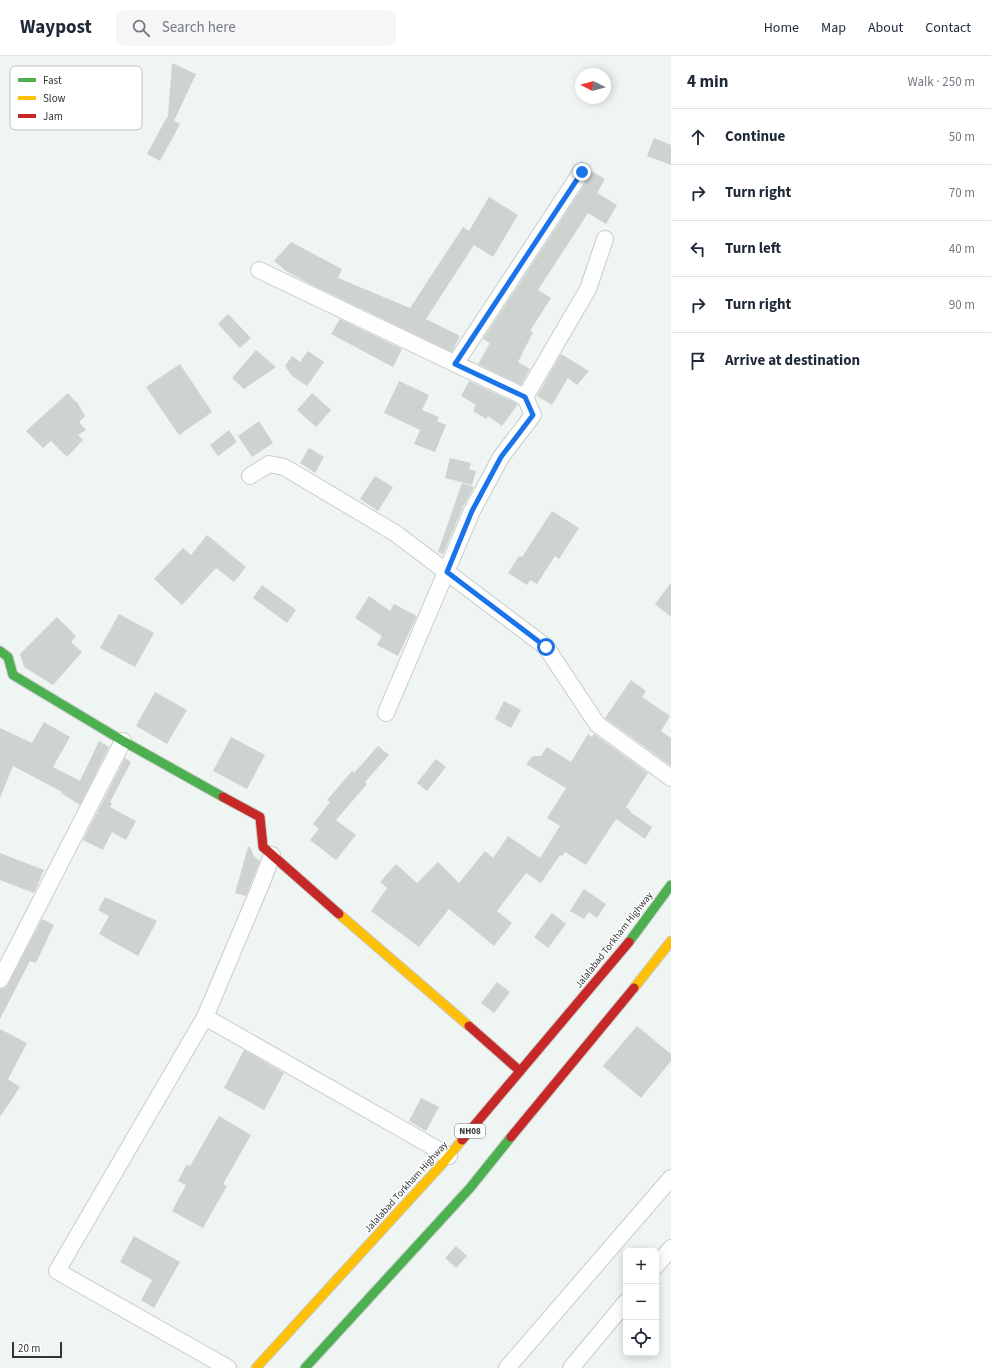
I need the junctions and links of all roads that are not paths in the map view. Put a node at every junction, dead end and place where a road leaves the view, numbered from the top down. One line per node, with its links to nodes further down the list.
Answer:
1 (582, 172): 4 (street)
2 (605, 239): 5 (street)
3 (259, 270): 4 (street)
4 (455, 364): 5 (street)
5 (525, 397): 7 (street)
6 (250, 476): 7 (street)
7 (447, 572): 9 (street); 11 (street)
8 (0, 651): 10 (main road)
9 (386, 714)
10 (123, 741): 12 (main road); 15 (street)
11 (671, 778)
12 (272, 855): 16 (street); 17 (main road)
13 (671, 884): 17 (main road, Jalalabad Torkham Highway / NH08)
14 (671, 941): 25 (main road)
15 (0, 980)
16 (205, 1017): 18 (street); 23 (street)
17 (520, 1071): 18 (main road, Jalalabad Torkham Highway / NH08)
18 (449, 1156): 24 (main road, Jalalabad Torkham Highway / NH08)
19 (671, 1178): 26 (street)
20 (671, 1248): 21 (street)
21 (659, 1262)
22 (623, 1306): 27 (street)
23 (228, 1368)
24 (256, 1368)
25 (305, 1368)
26 (507, 1368)
27 (571, 1368)

